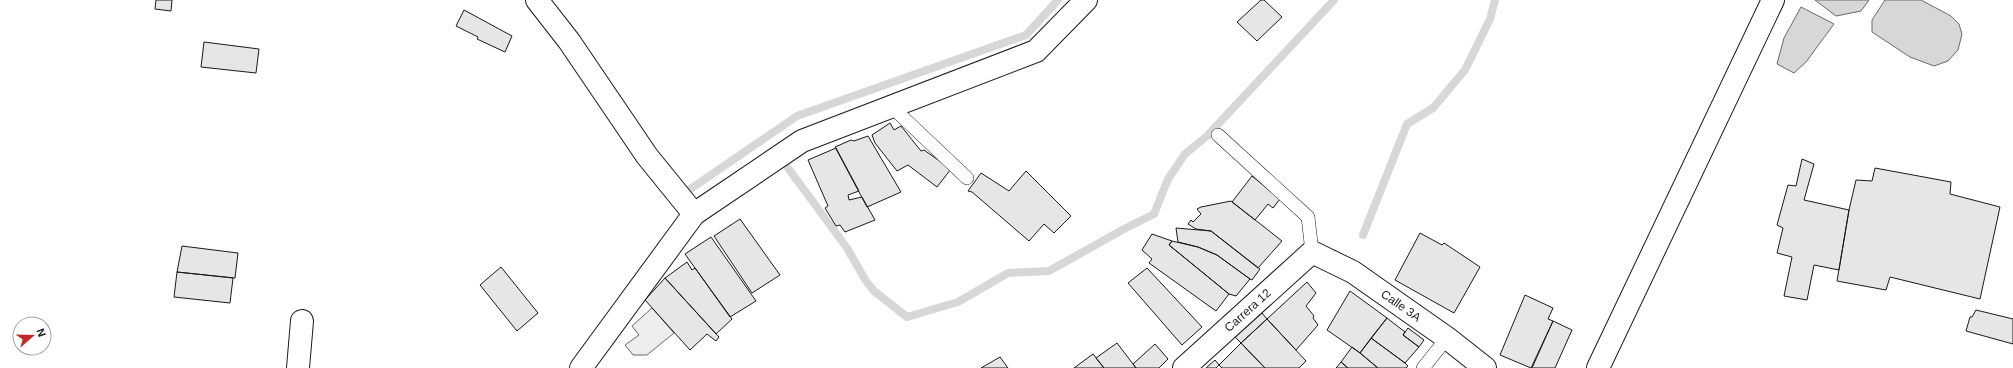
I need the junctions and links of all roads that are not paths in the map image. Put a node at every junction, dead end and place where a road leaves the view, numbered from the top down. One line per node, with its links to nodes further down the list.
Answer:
1 (536, 0): 7 (street)
2 (1086, 0): 4 (street)
3 (1773, 0): 16 (street)
4 (892, 107): 6 (lane); 7 (street)
5 (1218, 135): 8 (lane)
6 (968, 178)
7 (694, 214): 12 (street)
8 (1312, 252): 10 (street, Calle 3A); 13 (street, Carrera 12)
9 (302, 321): 11 (street)
10 (1447, 338): 14 (lane); 15 (street, Calle 3A)
11 (298, 368)
12 (581, 368)
13 (1184, 368)
14 (1423, 368)
15 (1485, 368)
16 (1598, 368)

